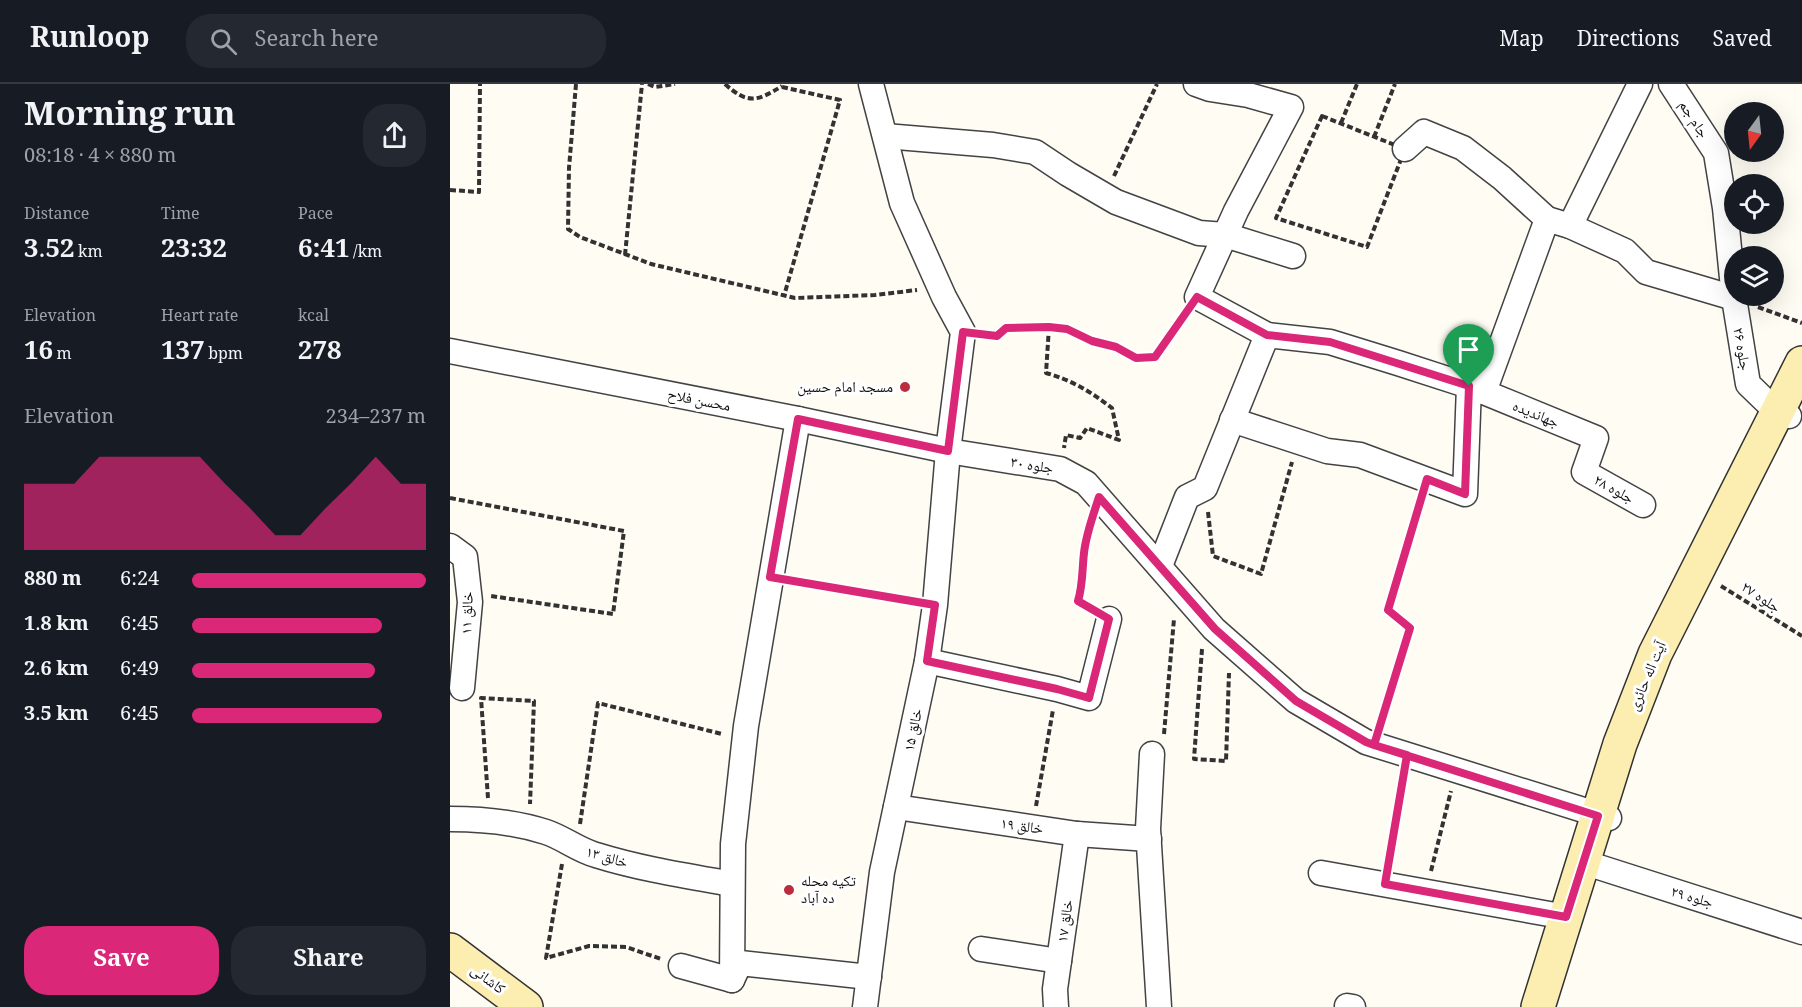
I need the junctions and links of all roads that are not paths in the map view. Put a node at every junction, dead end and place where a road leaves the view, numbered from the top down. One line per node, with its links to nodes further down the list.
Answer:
1 (871, 84): 5 (street)
2 (1196, 84): 9 (street)
3 (1640, 84): 8 (street)
4 (1671, 84): 10 (street, جام جم)
5 (885, 136): 9 (street); 21 (street, خالق ۱۵)
6 (1404, 149): 7 (street)
7 (1547, 219): 8 (street); 17 (street)
8 (1570, 226): 12 (street)
9 (1225, 235): 11 (street); 14 (street, جهاندیده)
10 (1729, 246)
11 (1293, 256)
12 (1724, 295)
13 (1735, 306): 18 (street, جلوه ۲۶)
14 (1267, 335): 17 (street, جهاندیده); 20 (street)
15 (450, 351): 19 (street, محسن فلاح)
16 (1802, 363): 18 (street, آیت اله حائری)
17 (1477, 389): 20 (street); 22 (street, جهاندیده)
18 (1790, 406): 31 (street, آیت اله حائری); 31 (street, آیت اله حائری)
19 (798, 419): 21 (street, محسن فلاح); 37 (street)
20 (1232, 420): 25 (street)
21 (948, 451): 25 (street, جلوه ۳۰); 27 (street, خالق ۱۵)
22 (1584, 472): 23 (street, جلوه ۲۸)
23 (1643, 505)
24 (450, 546): 28 (street, خالق ۱۱)
25 (1160, 566): 31 (street, جلوه ۳۰)
26 (1109, 619): 27 (street)
27 (927, 661): 30 (street, خالق ۱۵)
28 (462, 688)
29 (1152, 754): 34 (street)
30 (896, 807): 33 (street, خالق ۱۹); 45 (street, خالق ۱۵)
31 (1603, 817): 35 (street, آیت اله حائری)
32 (450, 819): 37 (street, خالق ۱۳)
33 (1077, 834): 34 (street, خالق ۱۹); 42 (street, خالق ۱۷)
34 (1148, 834): 50 (street)
35 (1589, 863): 38 (street, آیت اله حائری); 39 (street, جلوه ۲۹); 52 (street, آیت اله حائری)
36 (1321, 873): 38 (street)
37 (732, 884): 46 (street)
38 (1566, 917): 51 (street, آیت اله حائری)
39 (1802, 932)
40 (981, 949): 42 (street)
41 (450, 950): 47 (street, کاشانی)
42 (1059, 961): 49 (street, خالق ۱۷)
43 (681, 966): 46 (street)
44 (450, 972): 47 (street, کاشانی)
45 (869, 977): 46 (street); 48 (street, خالق ۱۵)
46 (732, 980)
47 (503, 1004)
48 (865, 1007)
49 (1056, 1007)
50 (1159, 1007)
51 (1538, 1007)
52 (1550, 1007)

